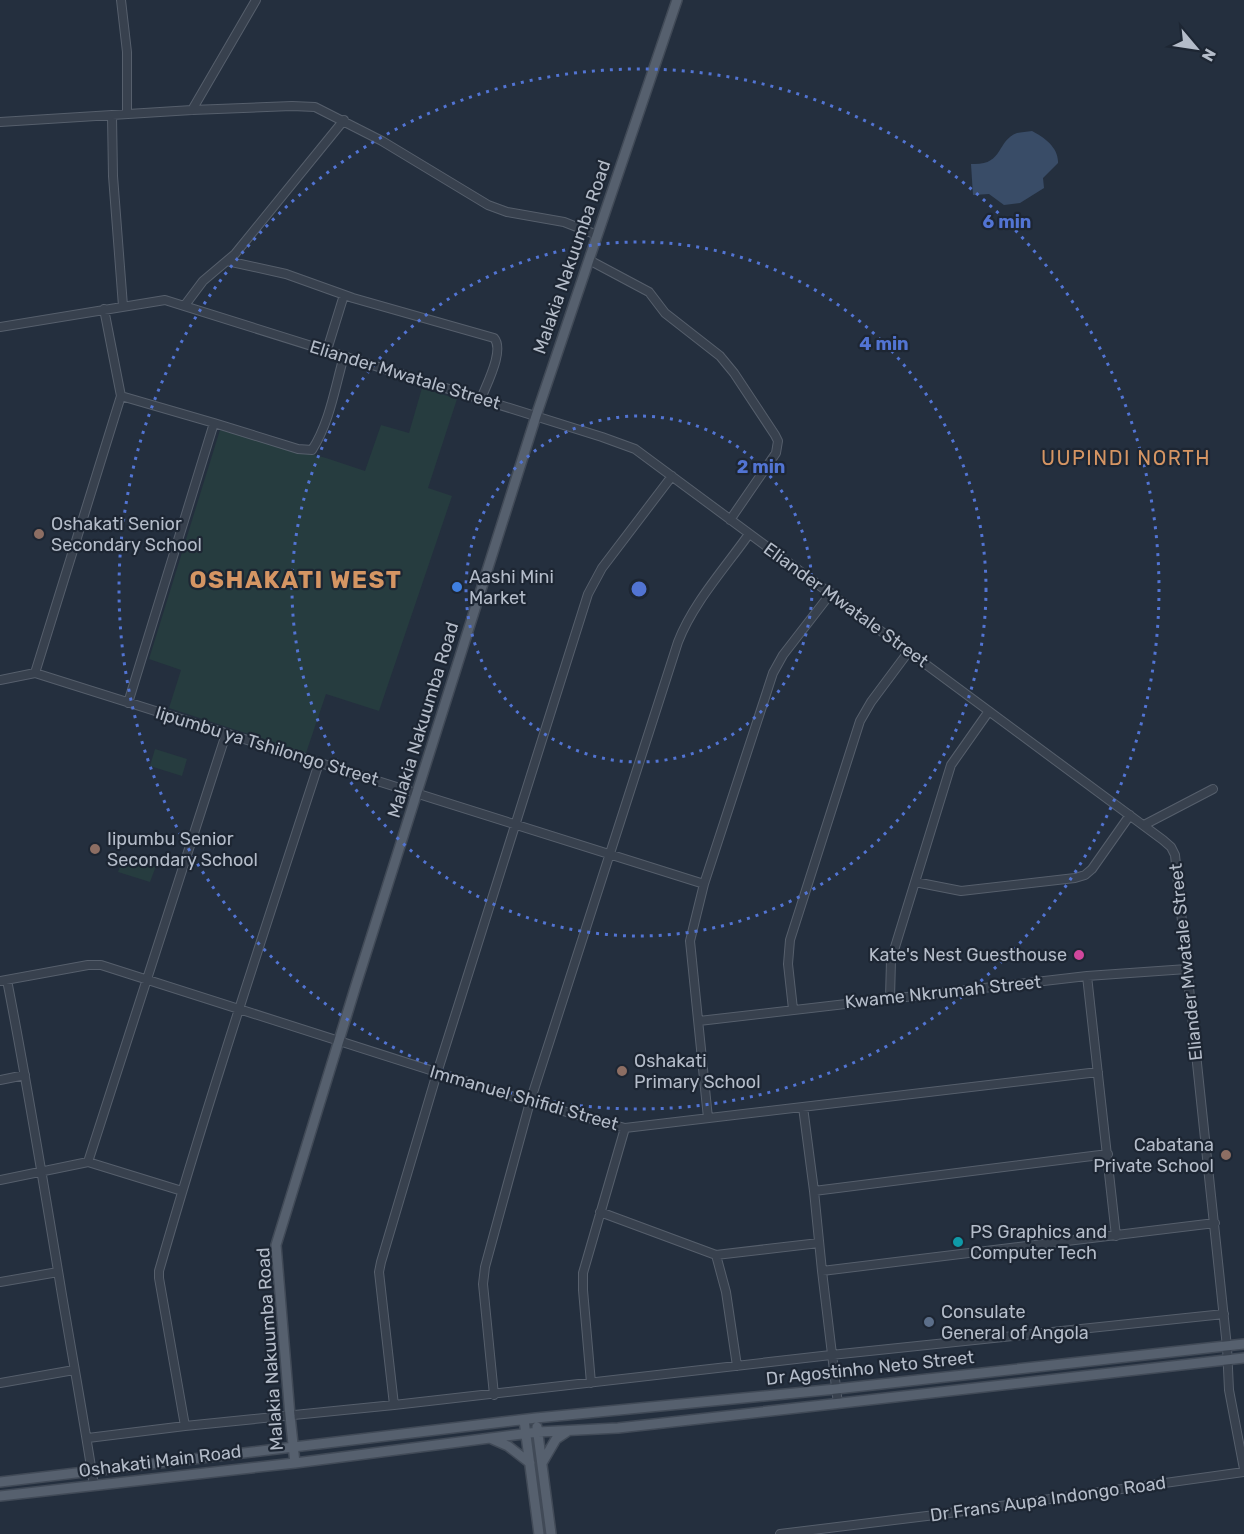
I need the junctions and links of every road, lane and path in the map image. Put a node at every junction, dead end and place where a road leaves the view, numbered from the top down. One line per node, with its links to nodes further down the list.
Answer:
1 (122, 0): 5 (street)
2 (256, 0): 4 (street)
3 (677, 0): 9 (main road, Malakia Nakuumba Road)
4 (192, 110): 5 (street); 7 (street)
5 (128, 114): 6 (street)
6 (112, 116): 8 (street); 14 (street)
7 (344, 120): 9 (street); 11 (street)
8 (0, 122)
9 (597, 235): 10 (main road, Malakia Nakuumba Road)
10 (589, 260): 21 (main road, Malakia Nakuumba Road); 24 (street)
11 (227, 261): 12 (street); 13 (street)
12 (344, 295): 17 (street); 20 (street)
13 (185, 305): 14 (street, Eliander Mwatale Street); 17 (street, Eliander Mwatale Street)
14 (123, 306): 15 (street, Eliander Mwatale Street)
15 (104, 309): 16 (street, Eliander Mwatale Street); 19 (street)
16 (0, 327)
17 (327, 350): 18 (street, Eliander Mwatale Street)
18 (344, 356): 20 (street, Eliander Mwatale Street); 22 (street)
19 (121, 396): 22 (street); 28 (street)
20 (481, 399): 21 (street, Eliander Mwatale Street)
21 (536, 416): 23 (street, Eliander Mwatale Street); 35 (main road, Malakia Nakuumba Road)
22 (214, 423): 30 (street)
23 (672, 476): 24 (street, Eliander Mwatale Street); 37 (street)
24 (730, 520): 25 (street, Eliander Mwatale Street)
25 (749, 534): 26 (street, Eliander Mwatale Street); 39 (street)
26 (831, 593): 27 (street, Eliander Mwatale Street); 41 (street)
27 (909, 651): 31 (street, Eliander Mwatale Street); 47 (street)
28 (35, 673): 29 (street, Iipumbu ya Tshilongo Street); 30 (street, Iipumbu ya Tshilongo Street)
29 (0, 680)
30 (128, 703): 32 (street, Iipumbu ya Tshilongo Street)
31 (989, 711): 36 (street, Eliander Mwatale Street); 40 (street)
32 (226, 734): 33 (street, Iipumbu ya Tshilongo Street); 45 (street)
33 (319, 763): 35 (street, Iipumbu ya Tshilongo Street); 48 (street)
34 (1213, 789): 38 (street)
35 (418, 794): 37 (street, Iipumbu ya Tshilongo Street); 50 (main road, Malakia Nakuumba Road)
36 (1130, 815): 38 (street, Eliander Mwatale Street); 40 (street)
37 (516, 824): 39 (street, Iipumbu ya Tshilongo Street); 52 (street)
38 (1144, 825): 42 (street, Eliander Mwatale Street)
39 (611, 853): 41 (street, Iipumbu ya Tshilongo Street); 55 (street)
40 (915, 882): 46 (street)
41 (704, 884): 49 (street)
42 (1187, 969): 43 (street, Kwame Nkrumah Street); 66 (street, Eliander Mwatale Street)
43 (1087, 976): 46 (street, Kwame Nkrumah Street); 51 (street)
44 (3, 980): 45 (street, Immanuel Shifidi Street); 53 (street)
45 (148, 980): 48 (street, Immanuel Shifidi Street); 60 (street)
46 (890, 998): 47 (street, Kwame Nkrumah Street)
47 (793, 1009): 49 (street, Kwame Nkrumah Street)
48 (239, 1010): 50 (street, Immanuel Shifidi Street); 63 (street)
49 (699, 1021): 57 (street)
50 (339, 1041): 52 (street, Immanuel Shifidi Street); 87 (main road, Malakia Nakuumba Road)
51 (1098, 1072): 56 (street, Immanuel Shifidi Street); 59 (street)
52 (437, 1073): 55 (street, Immanuel Shifidi Street); 85 (street)
53 (25, 1075): 54 (street); 61 (street)
54 (0, 1080)
55 (530, 1102): 58 (street, Immanuel Shifidi Street); 84 (street)
56 (803, 1107): 57 (street, Immanuel Shifidi Street); 64 (street)
57 (708, 1118): 58 (street, Immanuel Shifidi Street)
58 (625, 1128): 65 (street)
59 (1108, 1154): 64 (street); 67 (street)
60 (88, 1162): 61 (street); 63 (street)
61 (42, 1173): 62 (street); 71 (street)
62 (0, 1180)
63 (182, 1191): 90 (street)
64 (814, 1191): 68 (street)
65 (600, 1212): 69 (street); 82 (street)
66 (1215, 1223): 67 (street); 73 (street, Eliander Mwatale Street)
67 (1116, 1236): 70 (street)
68 (819, 1243): 69 (street); 70 (street)
69 (716, 1255): 79 (street)
70 (822, 1271): 76 (street)
71 (58, 1272): 72 (street); 80 (street)
72 (0, 1282)
73 (1224, 1314): 75 (street, Eliander Mwatale Street); 76 (street)
74 (1244, 1344): 75 (main road, Dr Agostinho Neto Street)
75 (1227, 1347): 78 (street, Eliander Mwatale Street); 83 (main road, Dr Agostinho Neto Street)
76 (831, 1355): 79 (street); 83 (street)
77 (1244, 1358): 78 (main road, Dr Agostinho Neto Street)
78 (1228, 1360): 86 (main road, Dr Agostinho Neto Street); 100 (street, Eliander Mwatale Street)
79 (737, 1366): 82 (street)
80 (74, 1370): 81 (street); 94 (street)
81 (0, 1383)
82 (591, 1383): 84 (street)
83 (836, 1389): 86 (street); 88 (main road, Dr Agostinho Neto Street)
84 (494, 1395): 85 (street)
85 (394, 1404): 87 (street)
86 (838, 1404): 91 (main road, Dr Agostinho Neto Street)
87 (290, 1416): 90 (street); 96 (main road, Malakia Nakuumba Road)
88 (536, 1418): 89 (main road, Oshakati Main Road); 92 (main road)
89 (524, 1420): 93 (main road); 96 (main road, Oshakati Main Road)
90 (185, 1426): 94 (street)
91 (570, 1430): 92 (main road, Dr Agostinho Neto Street); 99 (main road)
92 (538, 1432): 93 (main road, Oshakati Main Road); 99 (main road)
93 (526, 1433): 95 (main road, Oshakati Main Road); 97 (main road)
94 (88, 1438): 101 (street)
95 (488, 1438): 97 (main road); 98 (main road, Oshakati Main Road)
96 (294, 1448): 98 (main road, Malakia Nakuumba Road); 101 (main road, Oshakati Main Road)
97 (530, 1462): 105 (main road)
98 (295, 1463): 103 (main road, Oshakati Main Road)
99 (542, 1463): 106 (main road)
100 (1244, 1470): 107 (street, Dr Frans Aupa Indongo Road)
101 (91, 1471): 102 (main road, Oshakati Main Road); 103 (street)
102 (0, 1482)
103 (93, 1486): 104 (main road, Oshakati Main Road)
104 (0, 1496)
105 (539, 1534)
106 (551, 1534)
107 (780, 1534)

